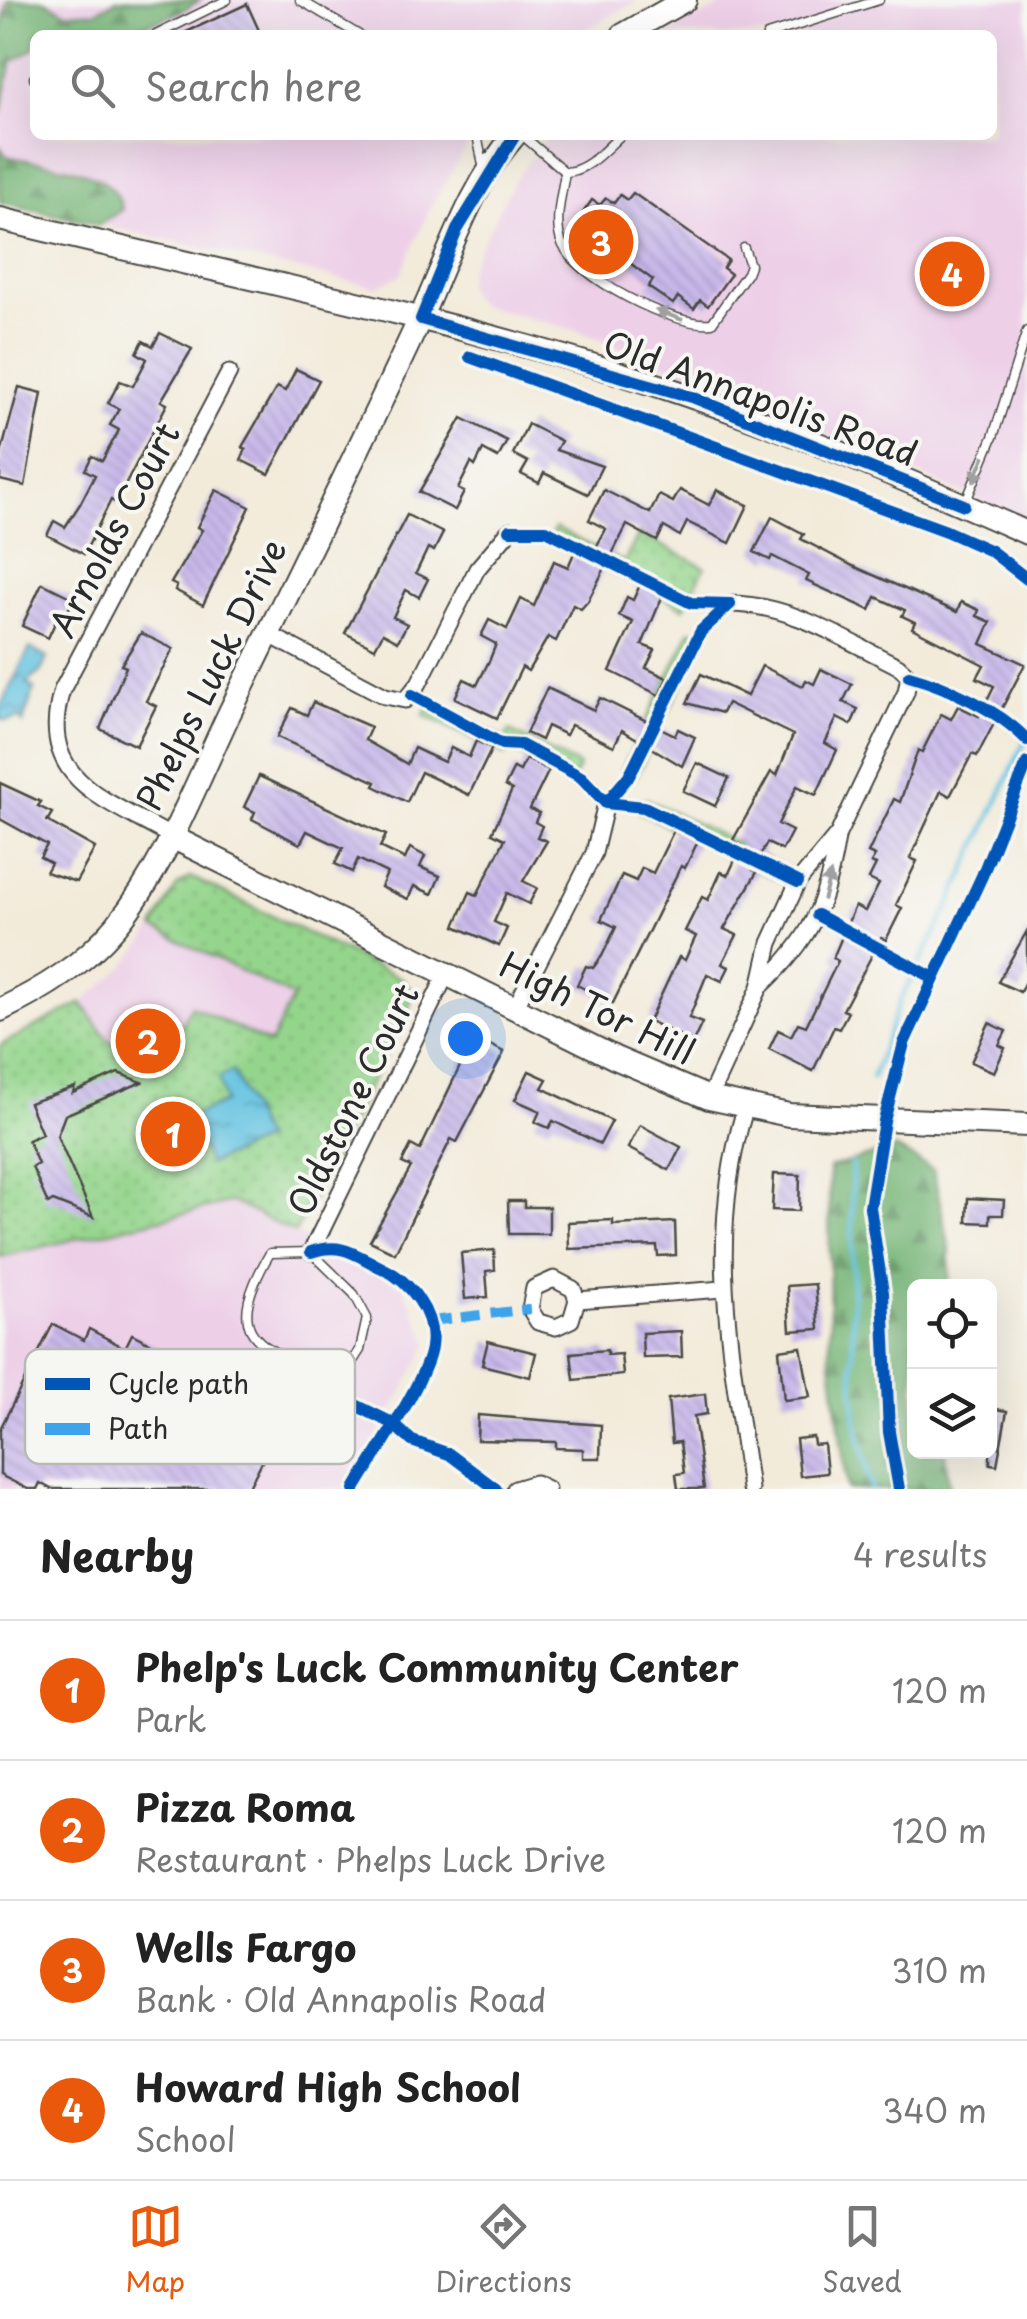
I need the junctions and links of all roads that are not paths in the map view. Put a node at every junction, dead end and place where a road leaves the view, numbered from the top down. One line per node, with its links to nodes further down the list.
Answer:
1 (226, 0): 5 (lane)
2 (300, 0): 6 (lane)
3 (686, 0): 7 (street)
4 (879, 0): 8 (lane)
5 (166, 30)
6 (351, 30)
7 (632, 30)
8 (783, 30)
9 (478, 140): 14 (lane)
10 (514, 140): 14 (street, Phelps Luck Drive)
11 (524, 140): 13 (lane)
12 (615, 140): 13 (lane)
13 (565, 172): 16 (lane, one-way to 13)
14 (486, 177): 17 (street, Phelps Luck Drive)
15 (0, 219): 17 (street, Old Annapolis Road)
16 (744, 248)
17 (420, 319): 20 (street, Old Annapolis Road); 24 (street, Phelps Luck Drive)
18 (1027, 331): 20 (lane, one-way to 20)
19 (229, 373): 27 (street, Arnolds Court)
20 (964, 505): 22 (street, Old Annapolis Road)
21 (510, 530): 24 (street)
22 (1027, 533)
23 (730, 604): 26 (street)
24 (268, 634): 27 (street, Phelps Luck Drive)
25 (606, 803): 30 (street)
26 (838, 834): 29 (street); 29 (street, one-way to 26)
27 (170, 836): 28 (street, High Tor Hill); 31 (street, Phelps Luck Drive)
28 (446, 974): 30 (street, High Tor Hill); 35 (street, Oldstone Court)
29 (760, 986): 32 (street)
30 (516, 1008): 32 (street, High Tor Hill)
31 (0, 1010)
32 (709, 1098): 33 (street, High Tor Hill)
33 (745, 1109): 34 (street, High Tor Hill); 36 (street)
34 (1027, 1126)
35 (311, 1252): 38 (lane); 39 (lane)
36 (723, 1290): 37 (street); 42 (street)
37 (577, 1300)
38 (268, 1349)
39 (355, 1358)
40 (515, 1489): 41 (street)
41 (546, 1489)
42 (750, 1489)

